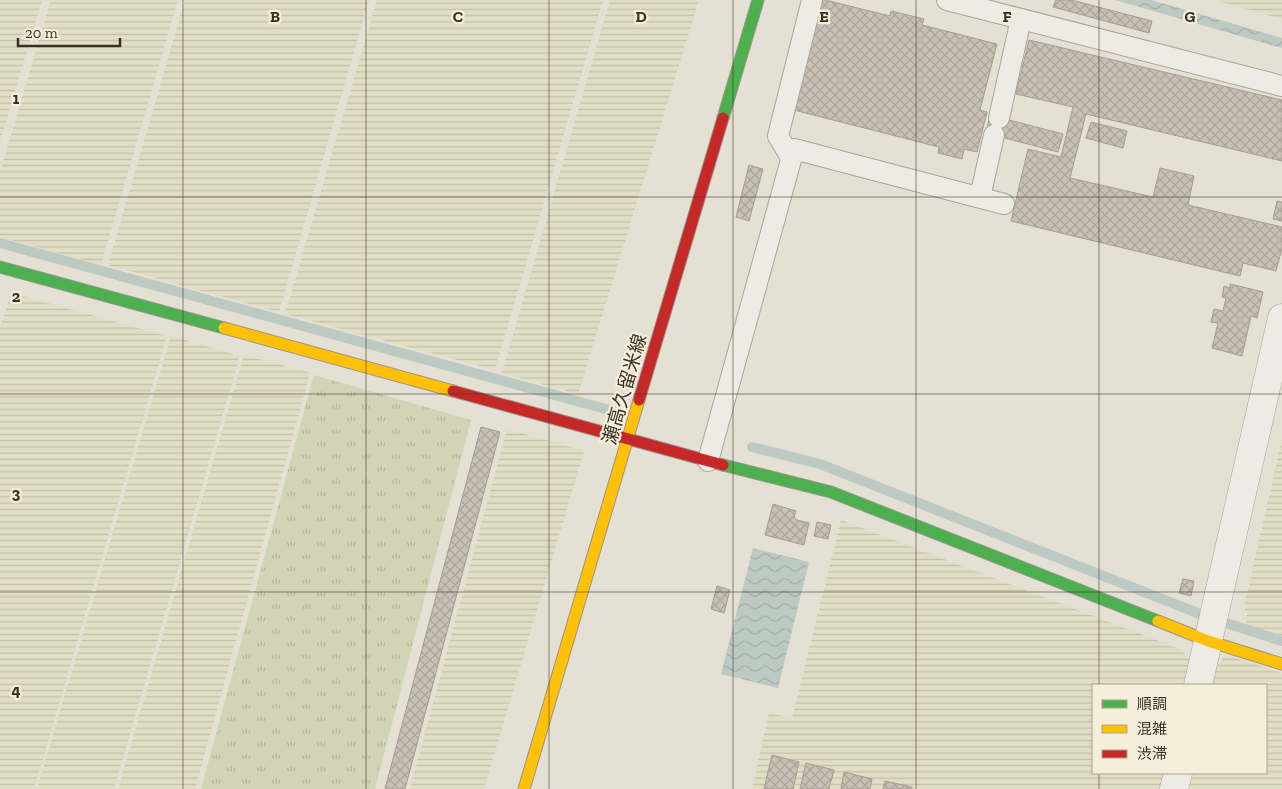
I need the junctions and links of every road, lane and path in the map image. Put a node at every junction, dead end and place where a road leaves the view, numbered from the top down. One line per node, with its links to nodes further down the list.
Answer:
1 (758, 0): 11 (street, 瀬高久留米線)
2 (812, 0): 6 (lane)
3 (947, 0): 4 (lane)
4 (1021, 19): 5 (lane); 7 (lane)
5 (1282, 86)
6 (791, 158): 7 (lane); 12 (lane)
7 (980, 197): 8 (lane)
8 (1004, 204)
9 (0, 267): 11 (street)
10 (1282, 318): 13 (street)
11 (628, 439): 12 (street); 17 (street, 瀬高久留米線)
12 (708, 460): 13 (street)
13 (1208, 641): 14 (street); 15 (street)
14 (1282, 664)
15 (1198, 684)
16 (1178, 774): 18 (street)
17 (524, 789)
18 (1174, 789)

